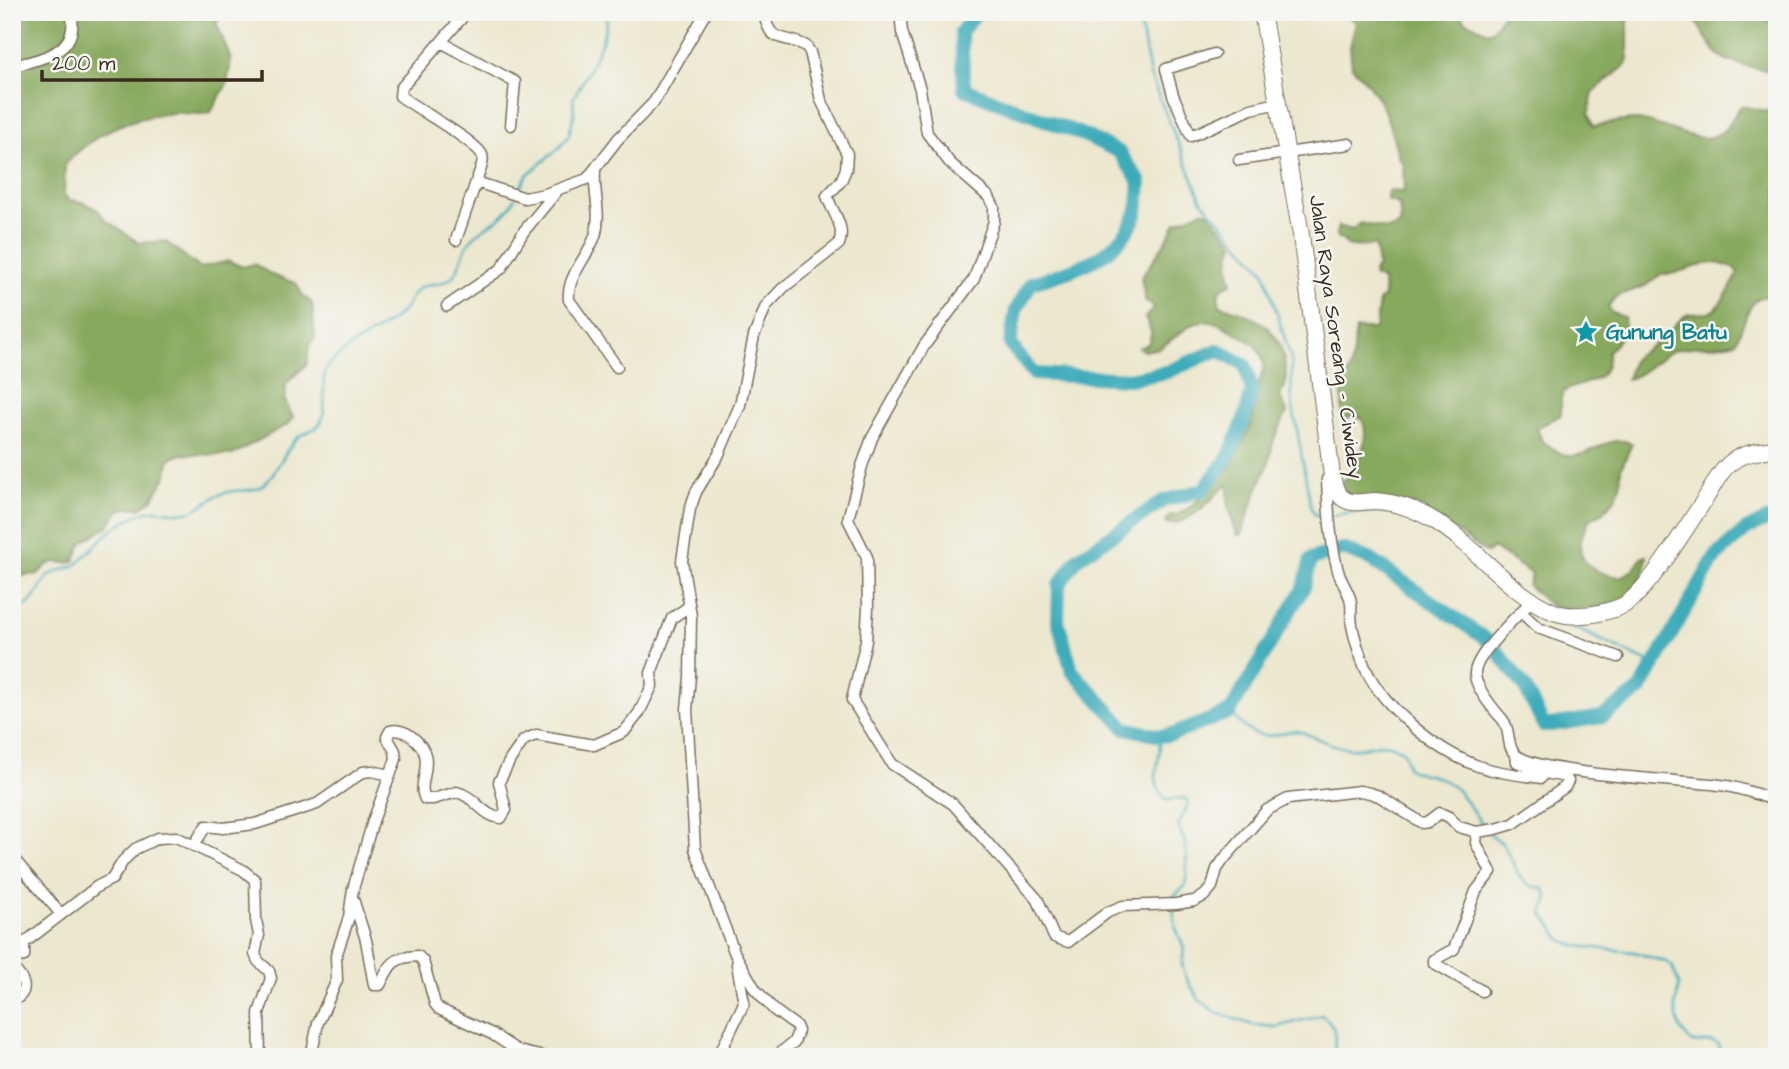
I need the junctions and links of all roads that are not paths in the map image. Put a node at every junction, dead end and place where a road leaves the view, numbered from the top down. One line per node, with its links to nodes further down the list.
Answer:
1 (72, 12): 9 (street)
2 (467, 12): 7 (street)
3 (706, 12): 15 (street)
4 (764, 12): 24 (street)
5 (900, 12): 30 (street)
6 (1262, 12): 10 (highway, Jalan Raya Soreang - Ciwidey)
7 (441, 42): 11 (street); 16 (street)
8 (1214, 54): 10 (street)
9 (12, 65)
10 (1278, 103): 13 (highway, Jalan Raya Soreang - Ciwidey)
11 (511, 125)
12 (1349, 144): 13 (street)
13 (1287, 153): 14 (street); 22 (highway, Jalan Raya Soreang - Ciwidey)
14 (1239, 160)
15 (595, 168): 17 (street); 20 (street)
16 (476, 182): 17 (street); 18 (street)
17 (557, 190): 19 (street)
18 (456, 240)
19 (447, 306)
20 (617, 367)
21 (1777, 448): 23 (highway, Jalan Raya Soreang - Ciwidey)
22 (1332, 476): 23 (highway, Jalan Raya Soreang - Ciwidey); 28 (street)
23 (1527, 605): 25 (street); 26 (street)
24 (688, 607): 27 (street); 35 (street)
25 (1618, 657)
26 (1516, 755): 28 (street); 29 (street)
27 (390, 775): 31 (street); 33 (street)
28 (1568, 781): 30 (street)
29 (1777, 801)
30 (1478, 832): 38 (street)
31 (194, 845): 34 (street); 40 (street)
32 (12, 857): 34 (street)
33 (352, 897): 41 (street); 42 (street)
34 (61, 914): 36 (street)
35 (736, 954): 43 (street); 44 (street)
36 (12, 958)
37 (12, 967): 39 (street)
38 (1482, 991)
39 (12, 1001)
40 (260, 1057)
41 (311, 1057)
42 (544, 1057)
43 (718, 1057)
44 (775, 1057)

